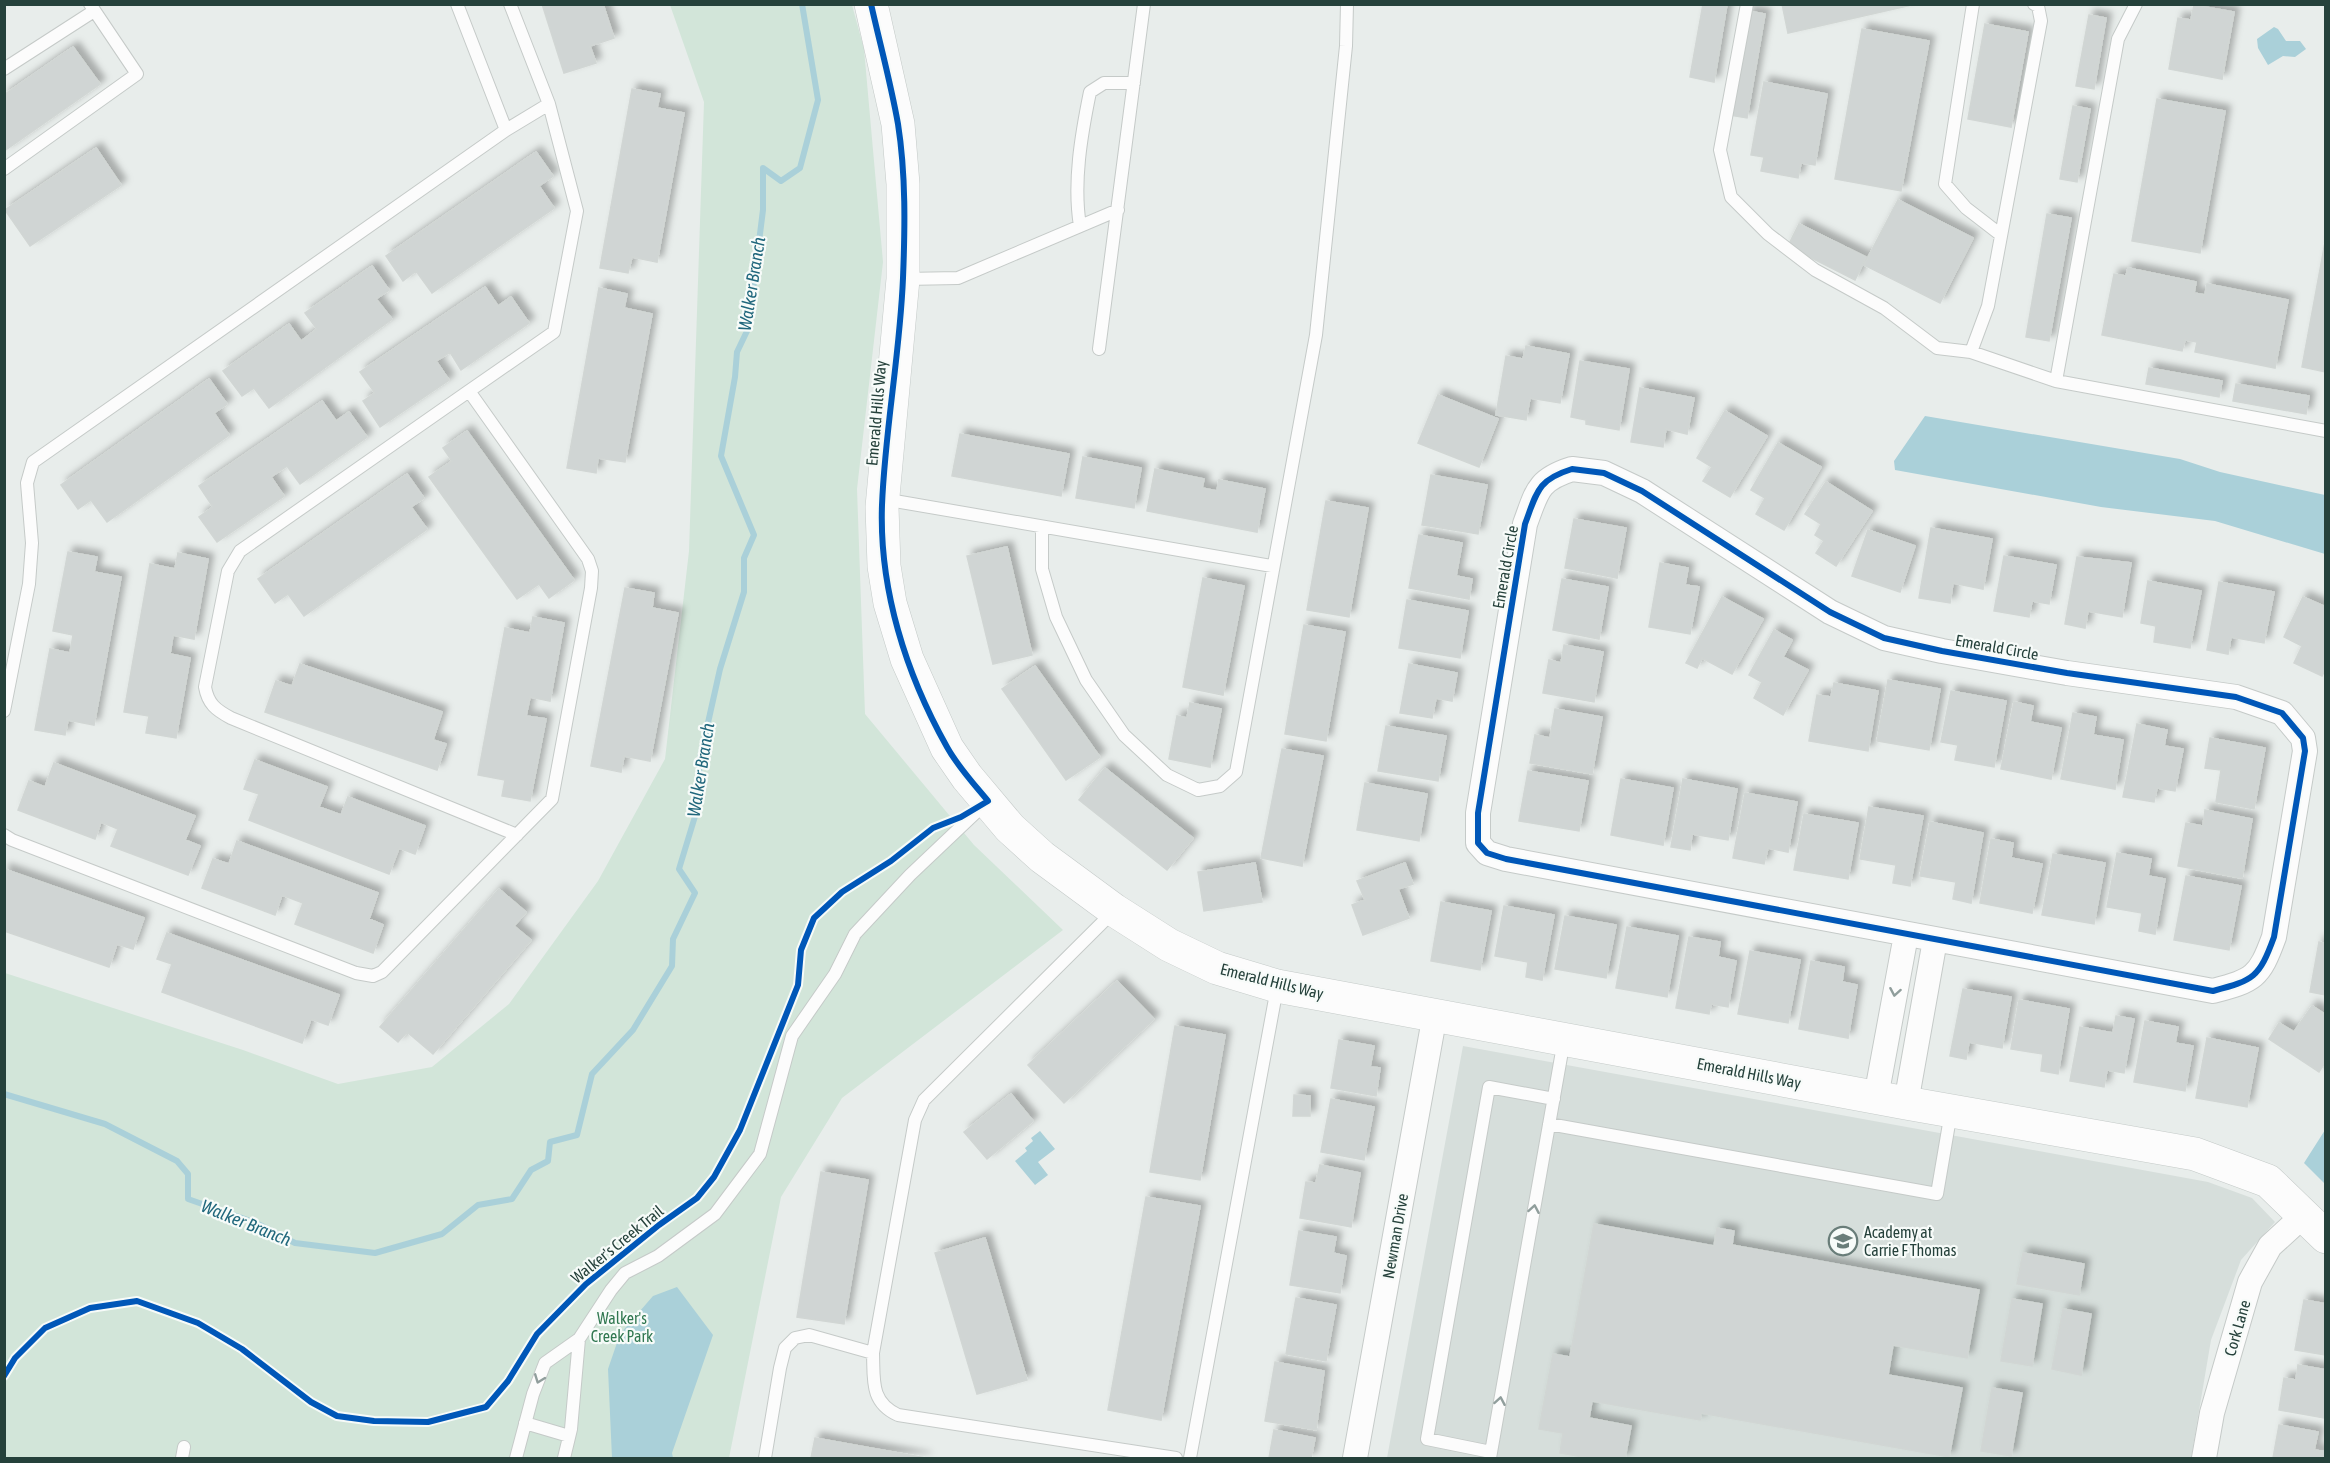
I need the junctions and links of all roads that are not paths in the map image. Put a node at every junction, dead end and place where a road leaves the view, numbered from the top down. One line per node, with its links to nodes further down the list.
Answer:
1 (457, 4): 14 (lane)
2 (510, 4): 13 (lane)
3 (871, 4): 19 (street, Emerald Hills Way)
4 (1144, 4): 12 (lane)
5 (1347, 4): 27 (lane)
6 (1747, 4): 21 (lane)
7 (1972, 4): 18 (lane)
8 (2034, 4): 18 (lane)
9 (2136, 4): 22 (lane)
10 (92, 8): 11 (lane); 15 (lane)
11 (4, 69)
12 (1134, 83): 16 (lane); 17 (lane)
13 (549, 104): 14 (lane); 23 (lane)
14 (506, 130): 28 (lane)
15 (4, 169)
16 (1118, 210): 17 (lane); 20 (lane)
17 (1080, 226): 19 (lane)
18 (2001, 236): 21 (lane)
19 (903, 279): 25 (street, Emerald Hills Way)
20 (1100, 349)
21 (1971, 352): 22 (lane)
22 (2056, 381): 24 (lane)
23 (470, 391): 31 (lane); 31 (lane)
24 (2325, 431)
25 (882, 499): 26 (lane); 29 (street, Emerald Hills Way)
26 (1042, 527): 27 (lane); 27 (lane)
27 (1272, 566)
28 (4, 711)
29 (988, 801): 32 (street, Emerald Hills Way); 43 (lane)
30 (4, 835): 31 (lane)
31 (517, 835)
32 (1114, 910): 35 (street, Emerald Hills Way); 44 (lane)
33 (1906, 934): 34 (street, Emerald Circle); 34 (street, Emerald Circle); 39 (street, one-way to 39)
34 (1935, 940): 39 (street)
35 (1277, 986): 36 (street, Emerald Hills Way); 52 (lane)
36 (1435, 1014): 37 (street, Emerald Hills Way); 53 (street, Newman Drive)
37 (1564, 1039): 38 (lane); 39 (street, Emerald Hills Way)
38 (1554, 1099): 41 (lane); 47 (lane)
39 (1891, 1100): 40 (street, Emerald Hills Way)
40 (1951, 1110): 41 (lane); 42 (street, Emerald Hills Way)
41 (1549, 1124): 47 (lane, one-way to 41)
42 (2314, 1226): 54 (street, Cork Lane)
43 (579, 1339): 45 (lane, one-way to 45); 46 (lane)
44 (873, 1353): 50 (lane); 51 (lane)
45 (525, 1424): 46 (lane); 48 (lane)
46 (569, 1436): 49 (lane)
47 (1491, 1455)
48 (516, 1458)
49 (564, 1458)
50 (765, 1458)
51 (1176, 1458)
52 (1190, 1458)
53 (1355, 1458)
54 (2204, 1458)

